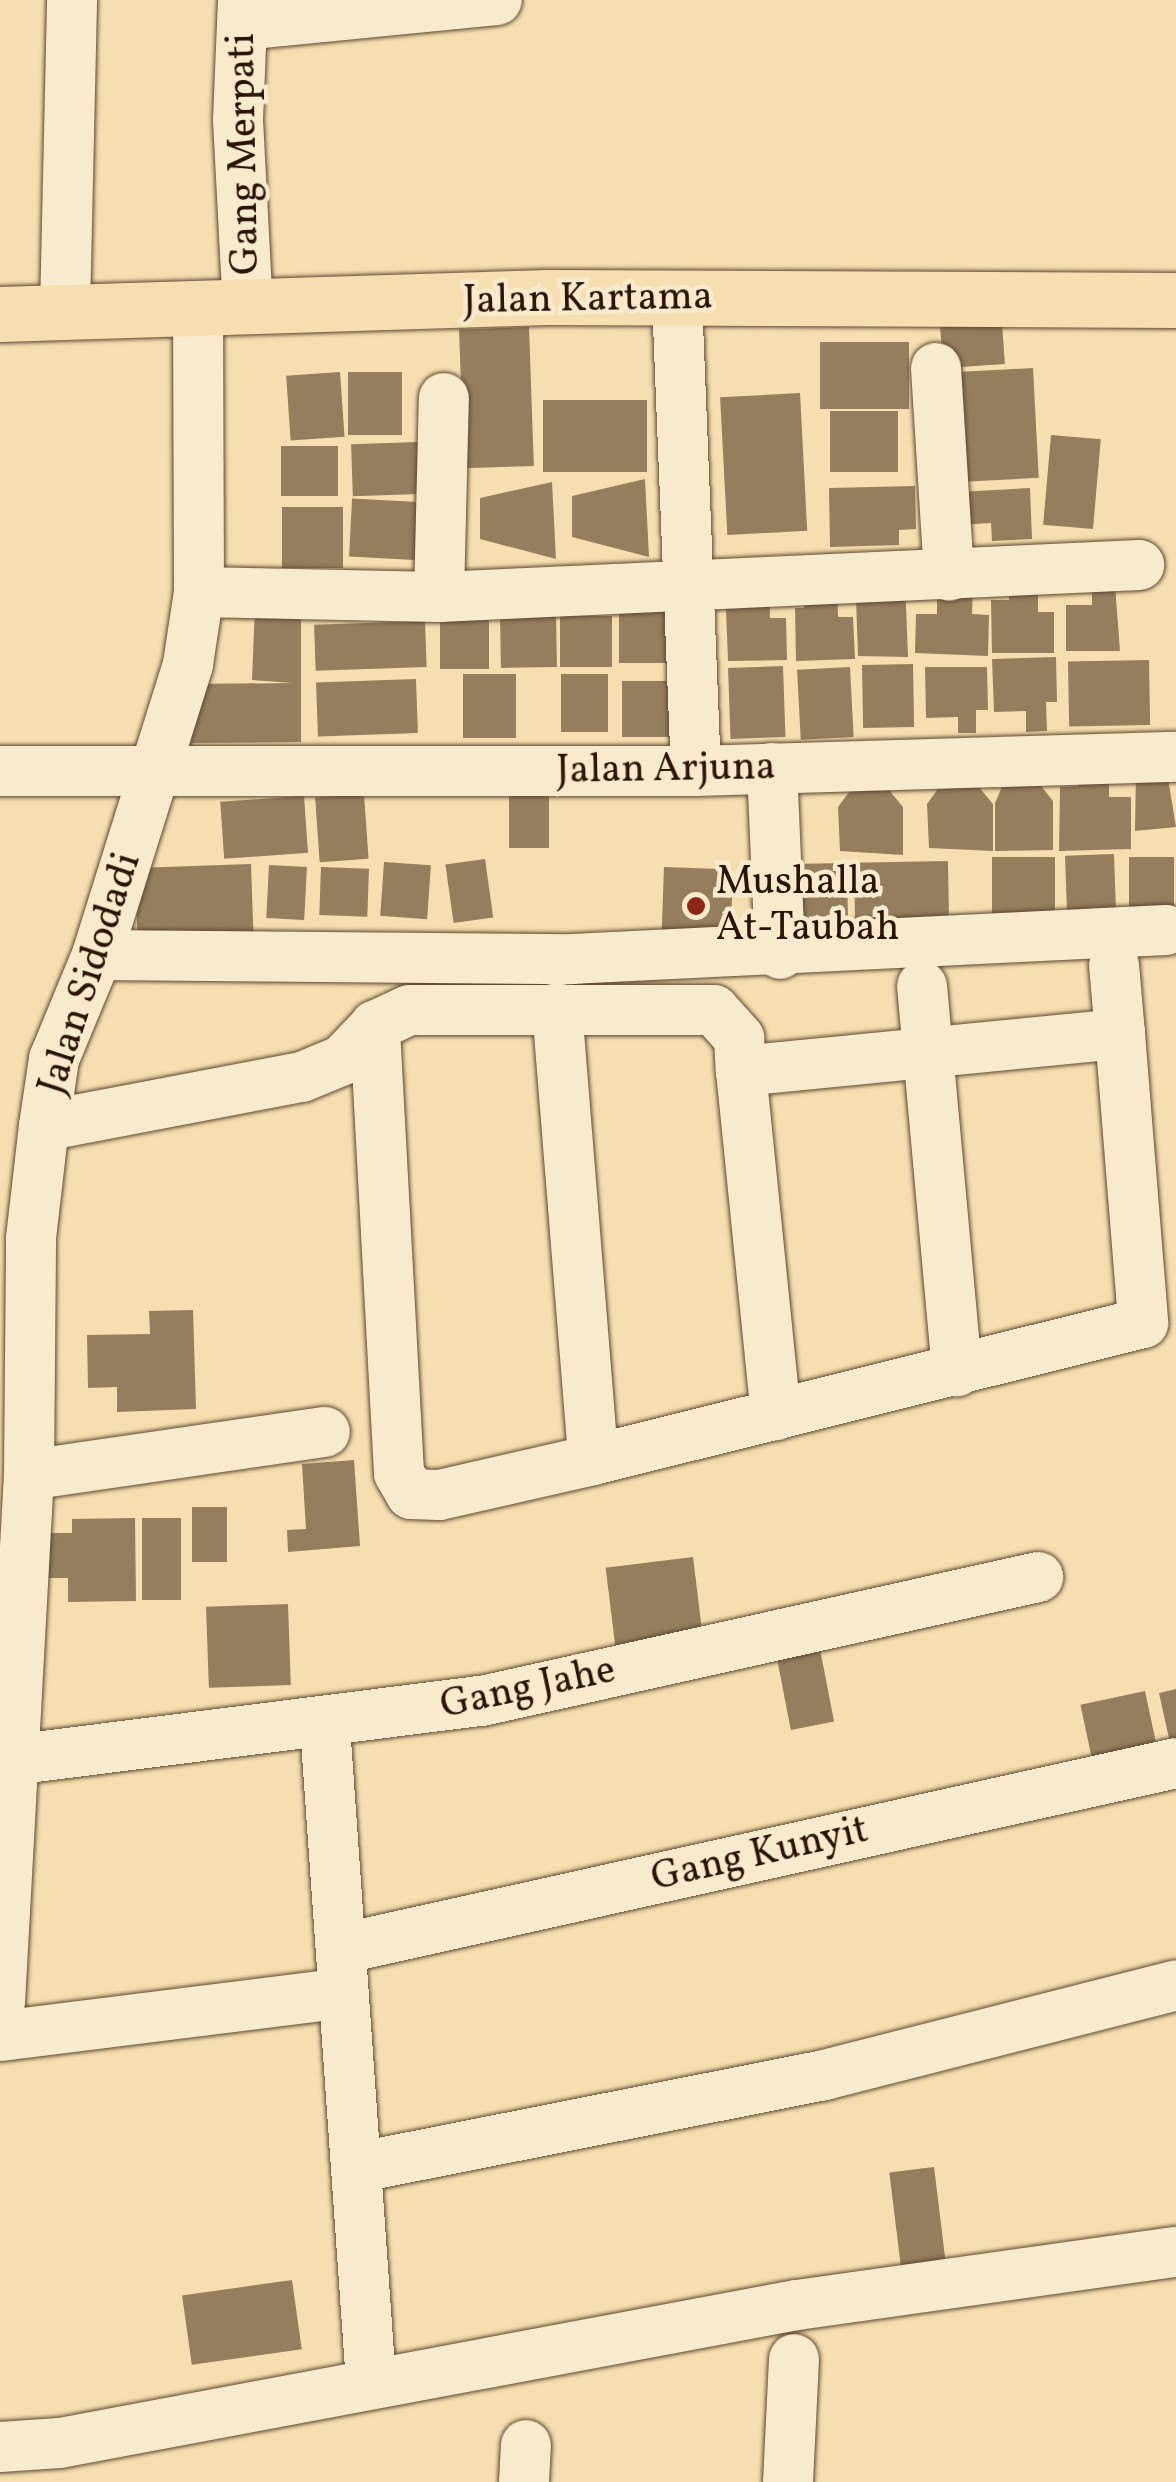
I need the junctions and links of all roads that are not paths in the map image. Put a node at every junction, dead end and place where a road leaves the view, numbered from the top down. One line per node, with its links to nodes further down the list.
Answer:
1 (72, 0): 7 (street)
2 (497, 0): 3 (street)
3 (243, 12): 6 (street, Gang Merpati)
4 (677, 299): 5 (main road, Jalan Kartama); 6 (main road, Jalan Kartama); 13 (street)
5 (1176, 300)
6 (223, 310): 7 (main road, Jalan Kartama); 14 (street, Jalan Sidodadi)
7 (64, 311): 8 (main road, Jalan Kartama)
8 (0, 314)
9 (936, 368): 12 (street)
10 (444, 398): 15 (street)
11 (1139, 565): 12 (street)
12 (949, 576): 13 (street)
13 (690, 582): 15 (street); 19 (street)
14 (199, 592): 15 (street); 20 (street, Jalan Sidodadi)
15 (440, 597)
16 (1176, 757): 17 (street, Jalan Arjuna)
17 (772, 768): 19 (street, Jalan Arjuna); 23 (street)
18 (0, 771): 20 (street, Jalan Arjuna)
19 (696, 771): 20 (street, Jalan Arjuna)
20 (155, 776): 22 (street, Jalan Sidodadi)
21 (1166, 930): 23 (street)
22 (97, 954): 23 (street); 31 (street, Jalan Sidodadi)
23 (780, 954)
24 (1114, 965): 28 (street)
25 (922, 986): 29 (street)
26 (557, 1008): 27 (street); 30 (street); 37 (street)
27 (375, 1026): 31 (street); 37 (street)
28 (1120, 1034): 29 (street); 32 (street)
29 (928, 1054): 30 (street); 34 (street)
30 (741, 1071): 35 (street)
31 (44, 1126): 33 (street, Jalan Sidodadi)
32 (1160, 1319): 34 (street)
33 (13, 1352): 38 (street, Jalan Sidodadi)
34 (958, 1370): 35 (street)
35 (776, 1415): 37 (street)
36 (325, 1432): 38 (street)
37 (594, 1460)
38 (29, 1475): 41 (street, Jalan Sidodadi)
39 (1038, 1577): 40 (street, Gang Jahe)
40 (325, 1726): 41 (street, Gang Jahe); 43 (street)
41 (12, 1760): 45 (street, Jalan Sidodadi)
42 (1176, 1763): 43 (street, Gang Kunyit)
43 (344, 1970): 46 (street, Gang Kunyit); 47 (street)
44 (1176, 1985): 47 (street)
45 (0, 2003)
46 (0, 2036)
47 (360, 2167): 50 (street)
48 (1176, 2252): 50 (street)
49 (794, 2359): 52 (street)
50 (370, 2382): 51 (street)
51 (0, 2447)
52 (788, 2482)

